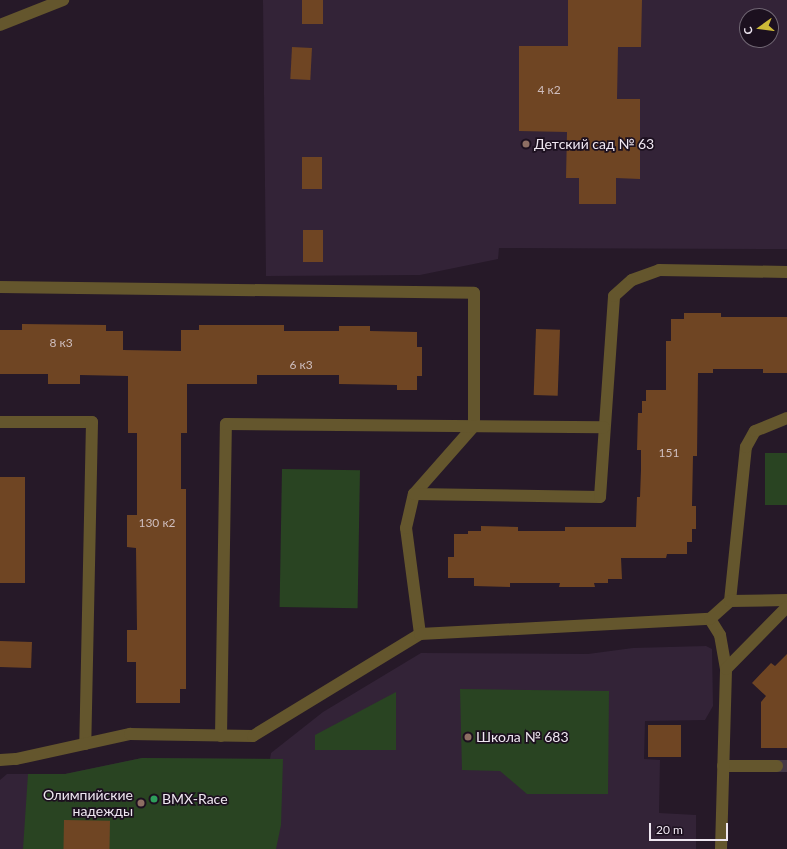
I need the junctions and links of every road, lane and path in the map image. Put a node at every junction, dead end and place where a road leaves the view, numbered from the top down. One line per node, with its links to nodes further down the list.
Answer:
1 (63, 0): 2 (lane)
2 (0, 25)
3 (787, 272): 8 (lane)
4 (0, 286): 7 (lane)
5 (787, 418): 11 (lane)
6 (0, 422): 17 (lane)
7 (474, 426): 8 (lane); 9 (lane); 16 (lane)
8 (604, 427): 9 (lane)
9 (414, 494): 14 (lane)
10 (787, 600): 11 (lane)
11 (730, 601): 13 (lane)
12 (787, 608): 15 (lane)
13 (710, 619): 14 (lane); 15 (lane)
14 (420, 634): 16 (lane)
15 (726, 669): 19 (lane)
16 (221, 736): 17 (lane)
17 (85, 744): 18 (lane)
18 (0, 760)
19 (723, 766): 20 (lane); 21 (lane)
20 (777, 766)
21 (721, 849)

